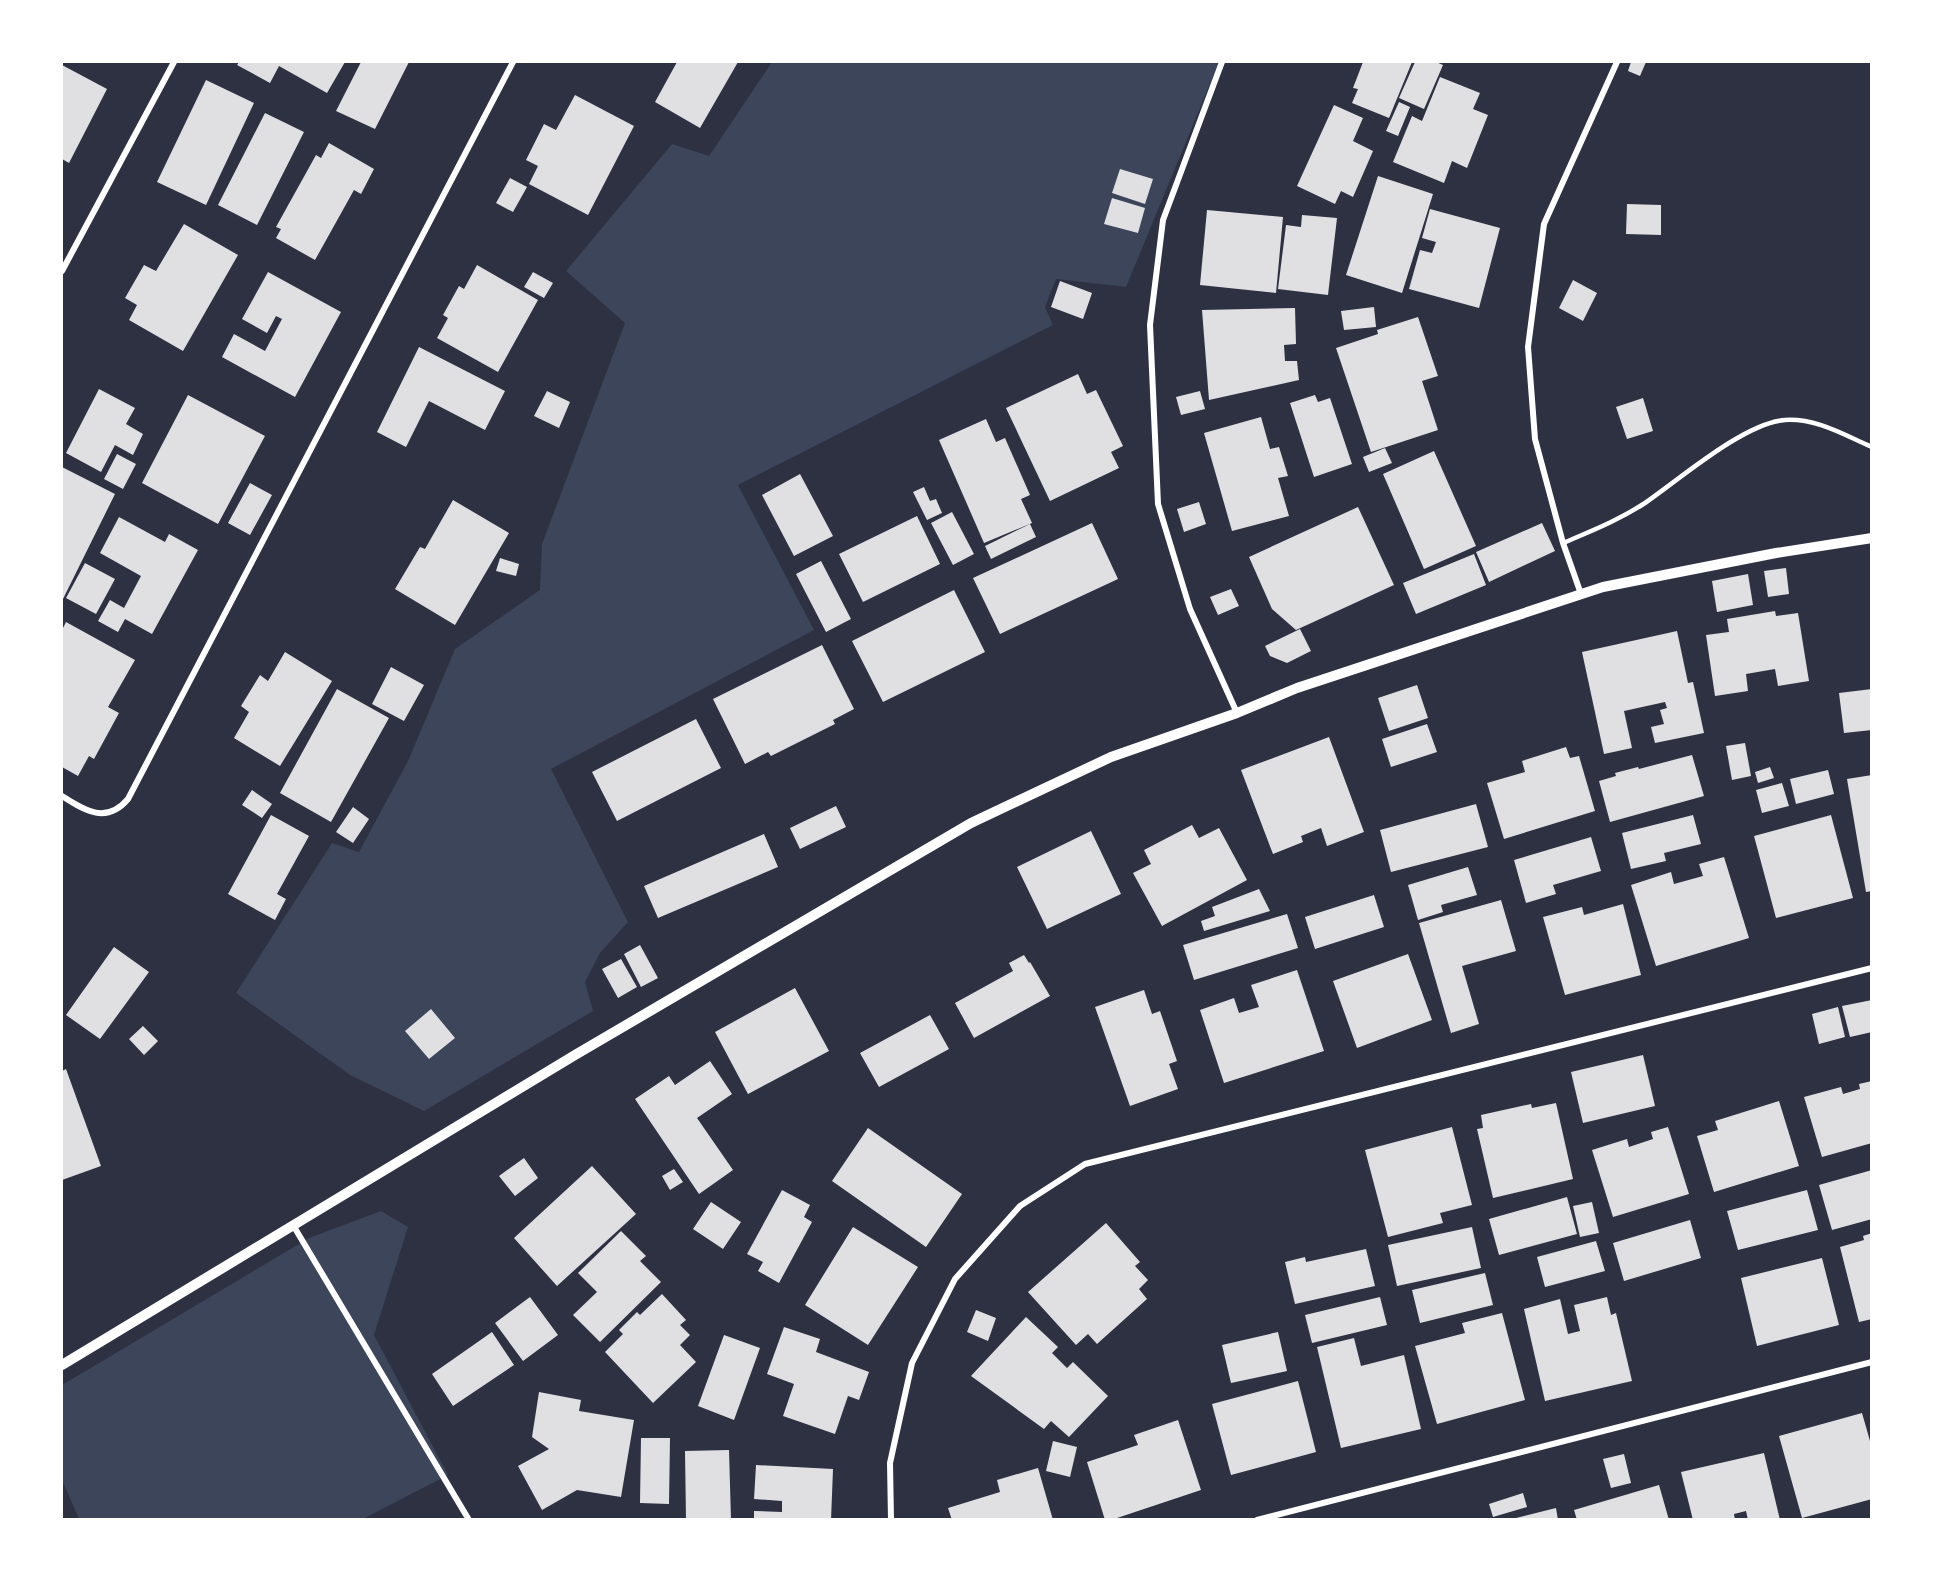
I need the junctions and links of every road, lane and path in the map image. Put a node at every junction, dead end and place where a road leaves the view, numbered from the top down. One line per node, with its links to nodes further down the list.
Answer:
1 (174, 62): 5 (street)
2 (513, 62): 11 (street)
3 (1222, 62): 10 (street)
4 (1617, 62): 8 (street)
5 (62, 271)
6 (1872, 447): 8 (lane)
7 (1872, 538): 9 (street)
8 (1563, 543): 9 (street)
9 (1581, 594): 10 (street)
10 (1237, 713): 13 (street)
11 (62, 796)
12 (1872, 968): 17 (street)
13 (293, 1226): 15 (street); 16 (street)
14 (1872, 1362): 18 (street)
15 (62, 1365)
16 (470, 1520)
17 (891, 1520)
18 (1257, 1520)

